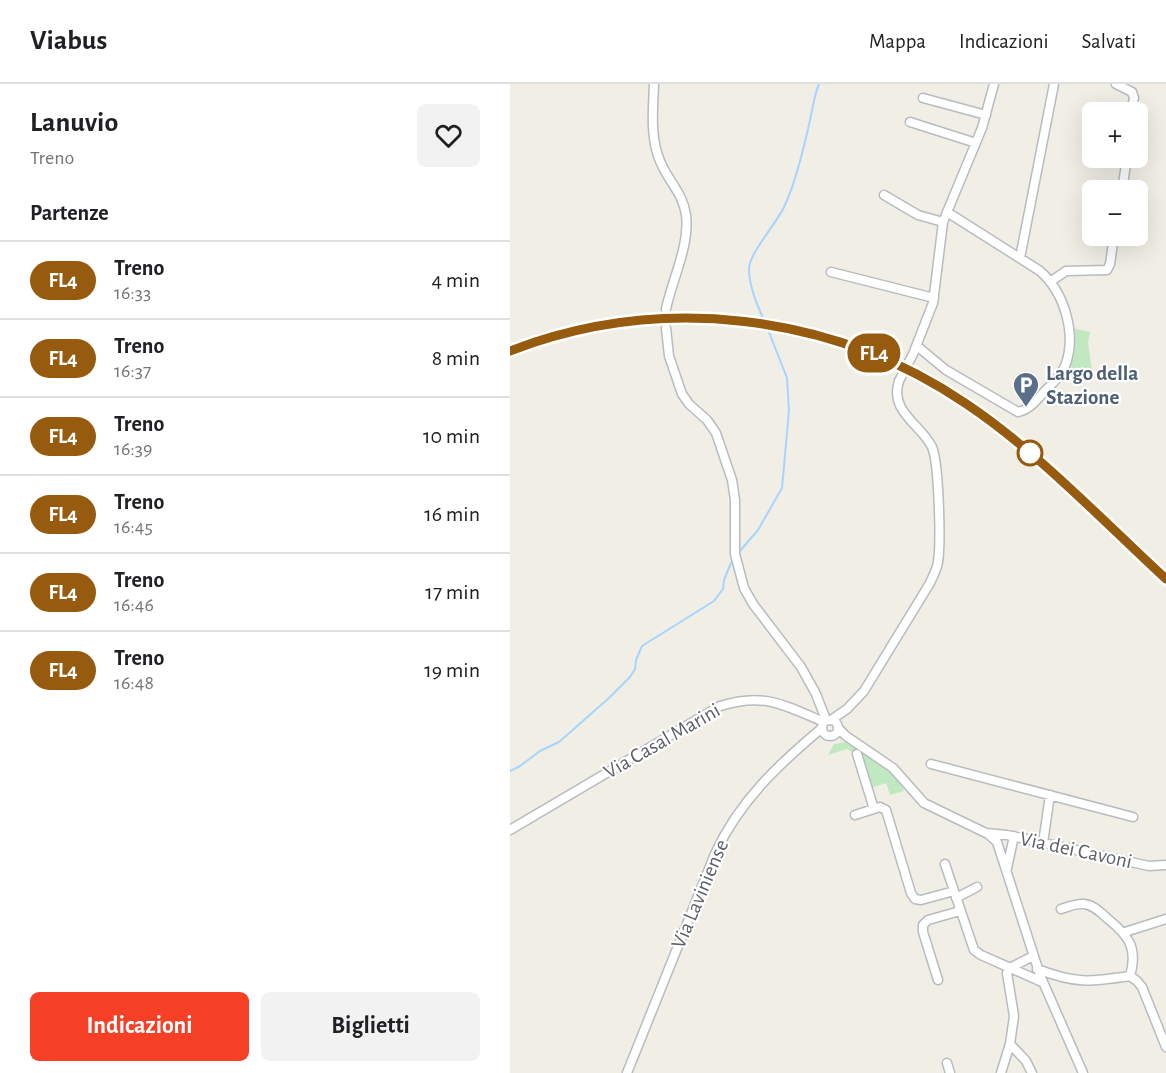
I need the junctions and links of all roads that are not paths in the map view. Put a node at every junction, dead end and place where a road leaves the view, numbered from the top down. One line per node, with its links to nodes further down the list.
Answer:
1 (654, 84): 18 (street)
2 (994, 84): 7 (street)
3 (1054, 84): 14 (street)
4 (1116, 84): 6 (street)
5 (924, 98): 7 (street)
6 (1133, 102)
7 (986, 115): 9 (street)
8 (910, 122): 9 (street)
9 (976, 143): 11 (street)
10 (884, 195): 12 (street)
11 (947, 212): 12 (street); 14 (street)
12 (943, 222): 17 (street)
13 (1113, 246): 16 (street)
14 (1020, 258): 16 (street)
15 (831, 272): 17 (street)
16 (1050, 282): 20 (street)
17 (934, 298): 20 (street)
18 (666, 309)
19 (666, 328): 21 (street)
20 (916, 349): 21 (street, Via Laviniense, bridge)
21 (830, 726): 28 (street, Via Casal Marini); 29 (street); 51 (street, Via Laviniense)
22 (857, 754): 25 (street)
23 (931, 764): 24 (street)
24 (1050, 795): 27 (street); 31 (street)
25 (874, 809): 26 (street); 36 (street)
26 (855, 815)
27 (1133, 817)
28 (510, 830)
29 (986, 833): 30 (street, Via dei Cavoni); 34 (street)
30 (1014, 836): 31 (street, Via dei Cavoni); 34 (street)
31 (1043, 843): 33 (street, Via dei Cavoni)
32 (945, 864): 36 (street)
33 (1166, 865)
34 (1007, 869): 41 (street)
35 (977, 887): 36 (street)
36 (955, 894): 38 (street)
37 (1061, 909): 40 (street)
38 (960, 911): 42 (street); 45 (street)
39 (1166, 919): 40 (street)
40 (1125, 932): 44 (street)
41 (1033, 956): 42 (street); 43 (street)
42 (1012, 967): 46 (street); 48 (street)
43 (1037, 969): 44 (street); 46 (street)
44 (1130, 976): 47 (street)
45 (938, 980)
46 (1042, 982): 55 (street)
47 (1164, 1035): 49 (street)
48 (1010, 1044): 53 (street); 54 (street)
49 (1166, 1047)
50 (947, 1063): 52 (street)
51 (627, 1073)
52 (950, 1073)
53 (1001, 1073)
54 (1032, 1073)
55 (1083, 1073)

